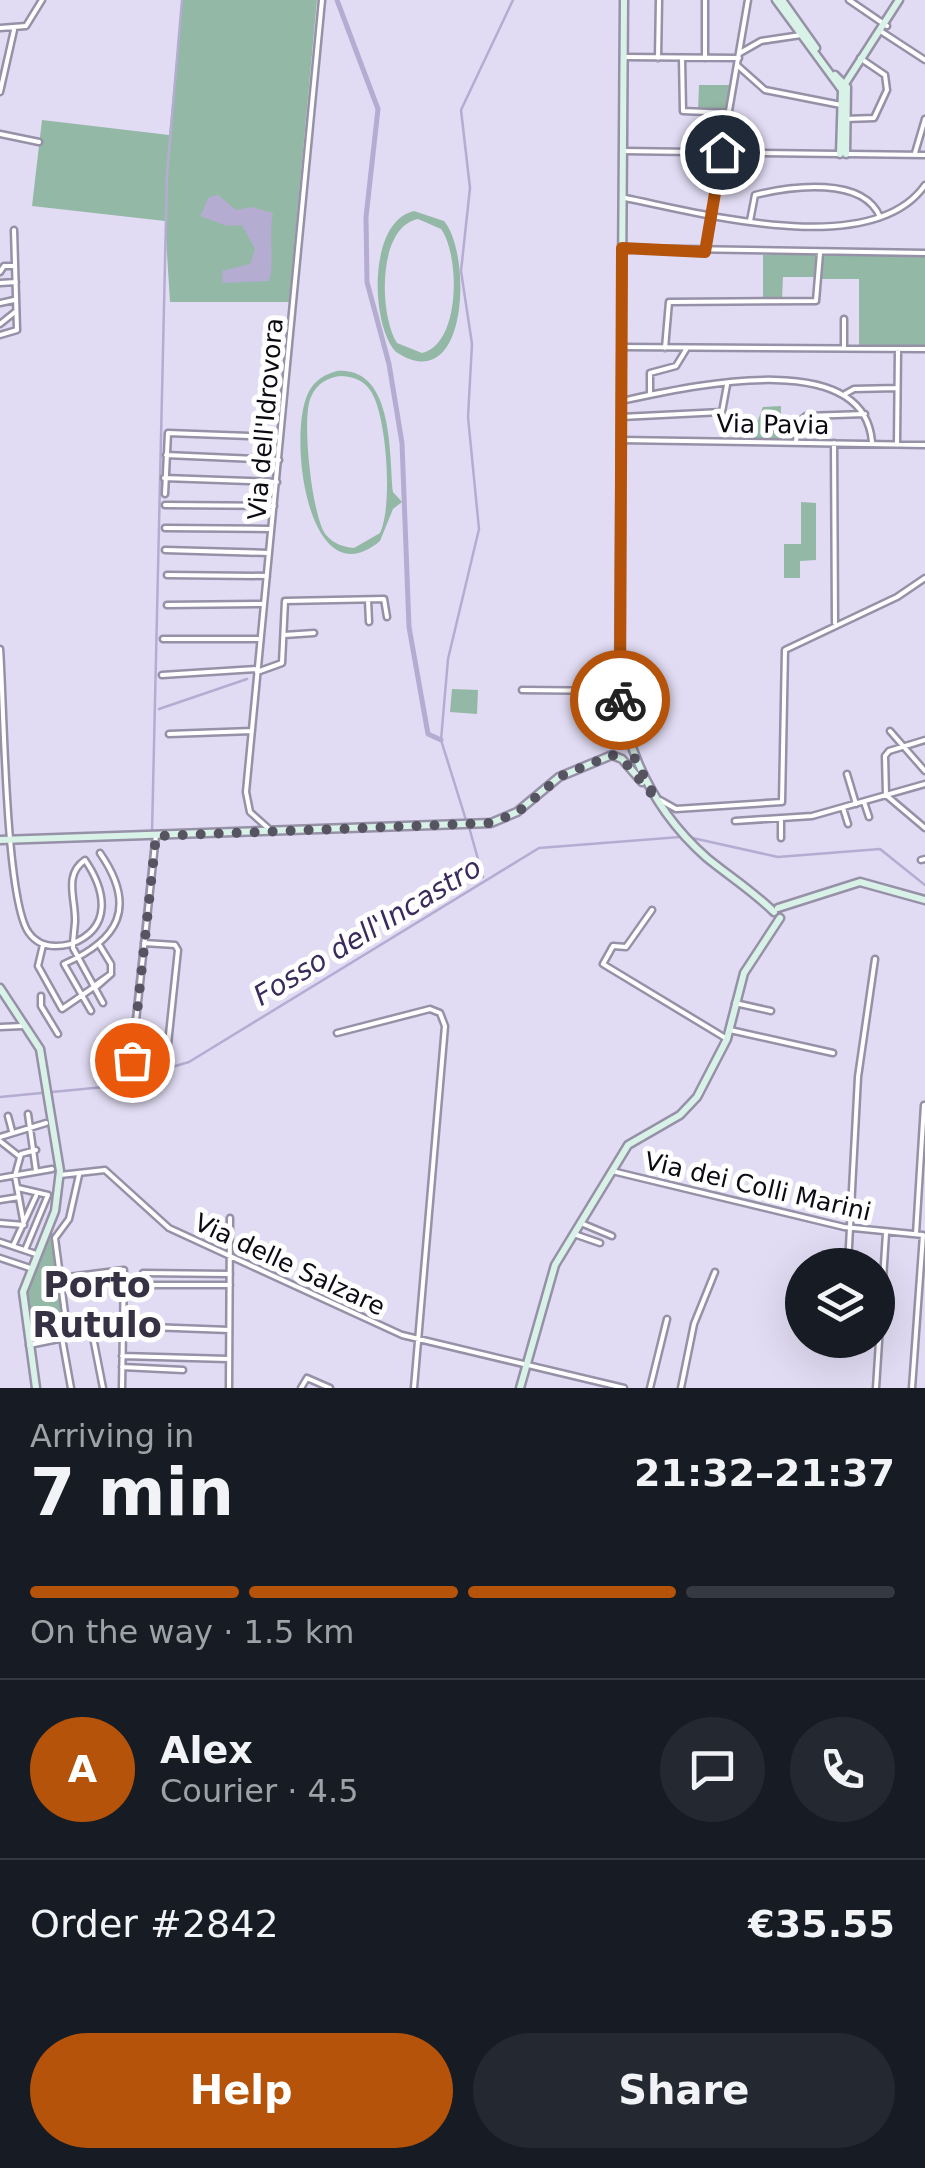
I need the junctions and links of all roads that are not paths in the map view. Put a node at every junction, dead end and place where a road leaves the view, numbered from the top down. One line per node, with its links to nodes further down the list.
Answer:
1 (42, 0): 12 (street)
2 (322, 0): 68 (street, Via dell'Idrovora)
3 (624, 0): 15 (street)
4 (660, 0): 16 (street)
5 (705, 0): 18 (street)
6 (748, 0): 14 (street)
7 (779, 0): 13 (street)
8 (849, 0): 11 (street)
9 (902, 0): 11 (street)
10 (0, 28): 12 (street)
11 (883, 28): 19 (street); 20 (street)
12 (14, 30): 23 (street)
13 (803, 34): 14 (street); 22 (street)
14 (739, 55): 18 (street); 21 (street)
15 (624, 57): 16 (street); 30 (street)
16 (658, 58): 17 (street)
17 (682, 58): 18 (street); 25 (street)
18 (704, 58)
19 (862, 59): 22 (street); 27 (street)
20 (925, 60)
21 (737, 65): 24 (street); 25 (street)
22 (844, 87): 24 (street)
23 (0, 92)
24 (844, 105): 27 (street)
25 (728, 114): 31 (street)
26 (925, 119): 33 (street)
27 (844, 120): 32 (street)
28 (0, 134): 29 (street)
29 (39, 142)
30 (623, 151): 31 (street); 36 (street)
31 (722, 152): 32 (street); 37 (street)
32 (843, 154): 33 (street)
33 (914, 155): 34 (street)
34 (925, 155)
35 (925, 185): 38 (street)
36 (624, 198): 37 (street); 41 (street)
37 (712, 215): 39 (street); 42 (street)
38 (880, 218): 39 (street); 39 (street)
39 (750, 221)
40 (14, 230): 45 (street)
41 (622, 248): 42 (street); 55 (street)
42 (705, 252): 43 (street)
43 (820, 253): 44 (street); 56 (street)
44 (925, 253)
45 (15, 266): 46 (street); 47 (street)
46 (0, 272)
47 (16, 282): 48 (street); 49 (street)
48 (0, 283)
49 (16, 300): 50 (street); 51 (street)
50 (0, 303)
51 (16, 311): 53 (street); 54 (street)
52 (844, 319): 58 (street)
53 (0, 324)
54 (0, 336)
55 (621, 347): 56 (street); 65 (street)
56 (666, 348): 57 (street)
57 (687, 348): 58 (street); 64 (street)
58 (844, 348): 59 (street)
59 (898, 349): 60 (street); 62 (street)
60 (925, 350)
61 (727, 383): 63 (street); 64 (street); 67 (street)
62 (897, 388): 63 (street); 73 (street)
63 (845, 394): 66 (street)
64 (650, 395): 65 (street)
65 (621, 401): 67 (street)
66 (865, 414): 70 (street); 72 (street)
67 (621, 417): 69 (street)
68 (280, 437): 75 (street); 76 (street, Via dell'Idrovora)
69 (620, 440): 70 (street, Via Pavia); 103 (street)
70 (796, 442): 71 (street, Via Pavia)
71 (834, 442): 72 (street, Via Pavia); 94 (street)
72 (872, 442): 73 (street, Via Pavia)
73 (897, 443): 74 (street, Via Pavia)
74 (925, 445)
75 (166, 455): 76 (street); 77 (street)
76 (278, 460): 78 (street, Via dell'Idrovora)
77 (165, 478): 78 (street); 79 (street)
78 (277, 482): 81 (street, Via dell'Idrovora)
79 (165, 494)
80 (165, 505): 81 (street)
81 (274, 506): 83 (street, Via dell'Idrovora)
82 (165, 528): 83 (street)
83 (272, 529): 85 (street, Via dell'Idrovora)
84 (165, 550): 85 (street)
85 (269, 553): 87 (street, Via dell'Idrovora)
86 (166, 576): 87 (street)
87 (267, 576): 90 (street, Via dell'Idrovora)
88 (925, 578): 94 (street)
89 (368, 600): 92 (street); 93 (street); 96 (street)
90 (264, 604): 91 (street); 97 (street, Via dell'Idrovora)
91 (167, 605)
92 (387, 617)
93 (368, 622)
94 (835, 623): 115 (street)
95 (314, 633): 96 (street)
96 (283, 635): 100 (street)
97 (260, 638): 98 (street); 100 (street, Via dell'Idrovora)
98 (162, 639)
99 (0, 649): 104 (street)
100 (257, 671): 101 (street); 106 (street, Via dell'Idrovora)
101 (162, 675)
102 (522, 690): 103 (street)
103 (618, 691): 115 (street)
104 (2, 694): 110 (street)
105 (890, 730): 109 (street)
106 (252, 732): 107 (street); 126 (street, Via dell'Idrovora)
107 (168, 734)
108 (925, 740): 109 (street)
109 (904, 746): 111 (street); 114 (street)
110 (3, 750): 118 (street)
111 (925, 770)
112 (847, 774): 117 (street)
113 (925, 784): 114 (street)
114 (886, 795): 116 (street); 125 (street)
115 (656, 799): 126 (street); 134 (street)
116 (864, 802): 117 (street); 121 (street)
117 (856, 804): 119 (street)
118 (9, 808): 120 (street); 130 (street)
119 (843, 808): 122 (street); 124 (street)
120 (0, 809)
121 (869, 817)
122 (781, 818): 123 (street); 128 (street)
123 (735, 820)
124 (848, 824)
125 (925, 828)
126 (272, 830): 127 (street)
127 (156, 836): 130 (street); 135 (street)
128 (781, 838)
129 (0, 840): 130 (street)
130 (11, 840): 136 (street)
131 (100, 853): 138 (street)
132 (925, 900): 134 (street)
133 (652, 910): 158 (street)
134 (777, 913): 147 (street)
135 (144, 943): 135 (street)
136 (43, 944): 137 (street); 149 (street)
137 (73, 944): 137 (street); 140 (street)
138 (100, 946): 140 (street); 141 (street)
139 (875, 959): 184 (street)
140 (78, 960): 141 (street); 144 (street)
141 (94, 987): 144 (street); 148 (street)
142 (0, 988): 145 (street)
143 (41, 996): 152 (street)
144 (82, 996): 149 (street); 150 (street)
145 (10, 1001): 146 (street); 153 (street)
146 (0, 1002)
147 (735, 1002): 151 (street); 155 (street)
148 (102, 1004)
149 (62, 1009): 152 (street)
150 (91, 1011)
151 (771, 1011)
152 (49, 1018): 157 (street)
153 (28, 1025): 154 (street); 172 (street)
154 (0, 1028)
155 (730, 1030): 158 (street); 159 (street)
156 (337, 1033): 209 (street)
157 (58, 1034)
158 (727, 1039): 171 (street)
159 (834, 1053)
160 (924, 1105): 187 (street)
161 (28, 1114): 164 (street)
162 (8, 1116): 165 (street)
163 (46, 1123): 164 (street)
164 (31, 1126): 165 (street); 167 (street)
165 (12, 1131): 166 (street)
166 (0, 1139): 168 (street)
167 (36, 1150): 168 (street); 170 (street)
168 (19, 1156): 174 (street)
169 (52, 1169): 170 (street)
170 (36, 1171): 174 (street)
171 (612, 1172): 182 (street); 184 (street, Via dei Colli Marini)
172 (60, 1175): 173 (street, Via delle Salzare); 194 (street)
173 (79, 1175): 195 (street, Via delle Salzare); 201 (street)
174 (16, 1176): 175 (street); 176 (street)
175 (0, 1178)
176 (18, 1188): 177 (street); 178 (street)
177 (37, 1194): 183 (street); 193 (street)
178 (19, 1197): 179 (street); 183 (street)
179 (0, 1200)
180 (230, 1218): 195 (street)
181 (0, 1223): 183 (street)
182 (581, 1224): 186 (street); 188 (street)
183 (24, 1225): 191 (street)
184 (850, 1228): 185 (street, Via dei Colli Marini); 192 (street)
185 (886, 1232): 187 (street, Via dei Colli Marini); 228 (street)
186 (574, 1234): 190 (street); 213 (street)
187 (921, 1235): 229 (street)
188 (612, 1236)
189 (0, 1242): 191 (street)
190 (600, 1243)
191 (13, 1246): 193 (street)
192 (849, 1248)
193 (25, 1250): 194 (street)
194 (36, 1254): 197 (street)
195 (230, 1256): 200 (street); 209 (street, Via delle Salzare)
196 (0, 1258): 197 (street)
197 (30, 1268): 210 (street)
198 (716, 1272): 227 (street)
199 (144, 1273): 200 (street)
200 (230, 1274): 203 (street)
201 (60, 1278): 205 (street); 208 (street)
202 (144, 1285): 203 (street)
203 (230, 1285): 206 (street)
204 (667, 1319): 226 (street)
205 (123, 1326): 206 (street); 207 (street); 211 (street)
206 (229, 1330): 212 (street)
207 (92, 1332): 208 (street); 218 (street)
208 (65, 1337): 210 (street); 217 (street)
209 (418, 1340): 213 (street, Via delle Salzare); 223 (street)
210 (28, 1345): 216 (street)
211 (122, 1356): 212 (street); 214 (street)
212 (229, 1359): 220 (street)
213 (526, 1365): 224 (street); 225 (street, Via delle Salzare)
214 (122, 1367): 215 (street); 219 (street)
215 (183, 1370)
216 (36, 1388)
217 (72, 1388)
218 (103, 1388)
219 (122, 1388)
220 (229, 1388)
221 (301, 1388): 222 (street)
222 (330, 1388)
223 (414, 1388)
224 (520, 1388)
225 (624, 1388)
226 (650, 1388)
227 (681, 1388)
228 (876, 1388)
229 (912, 1388)

